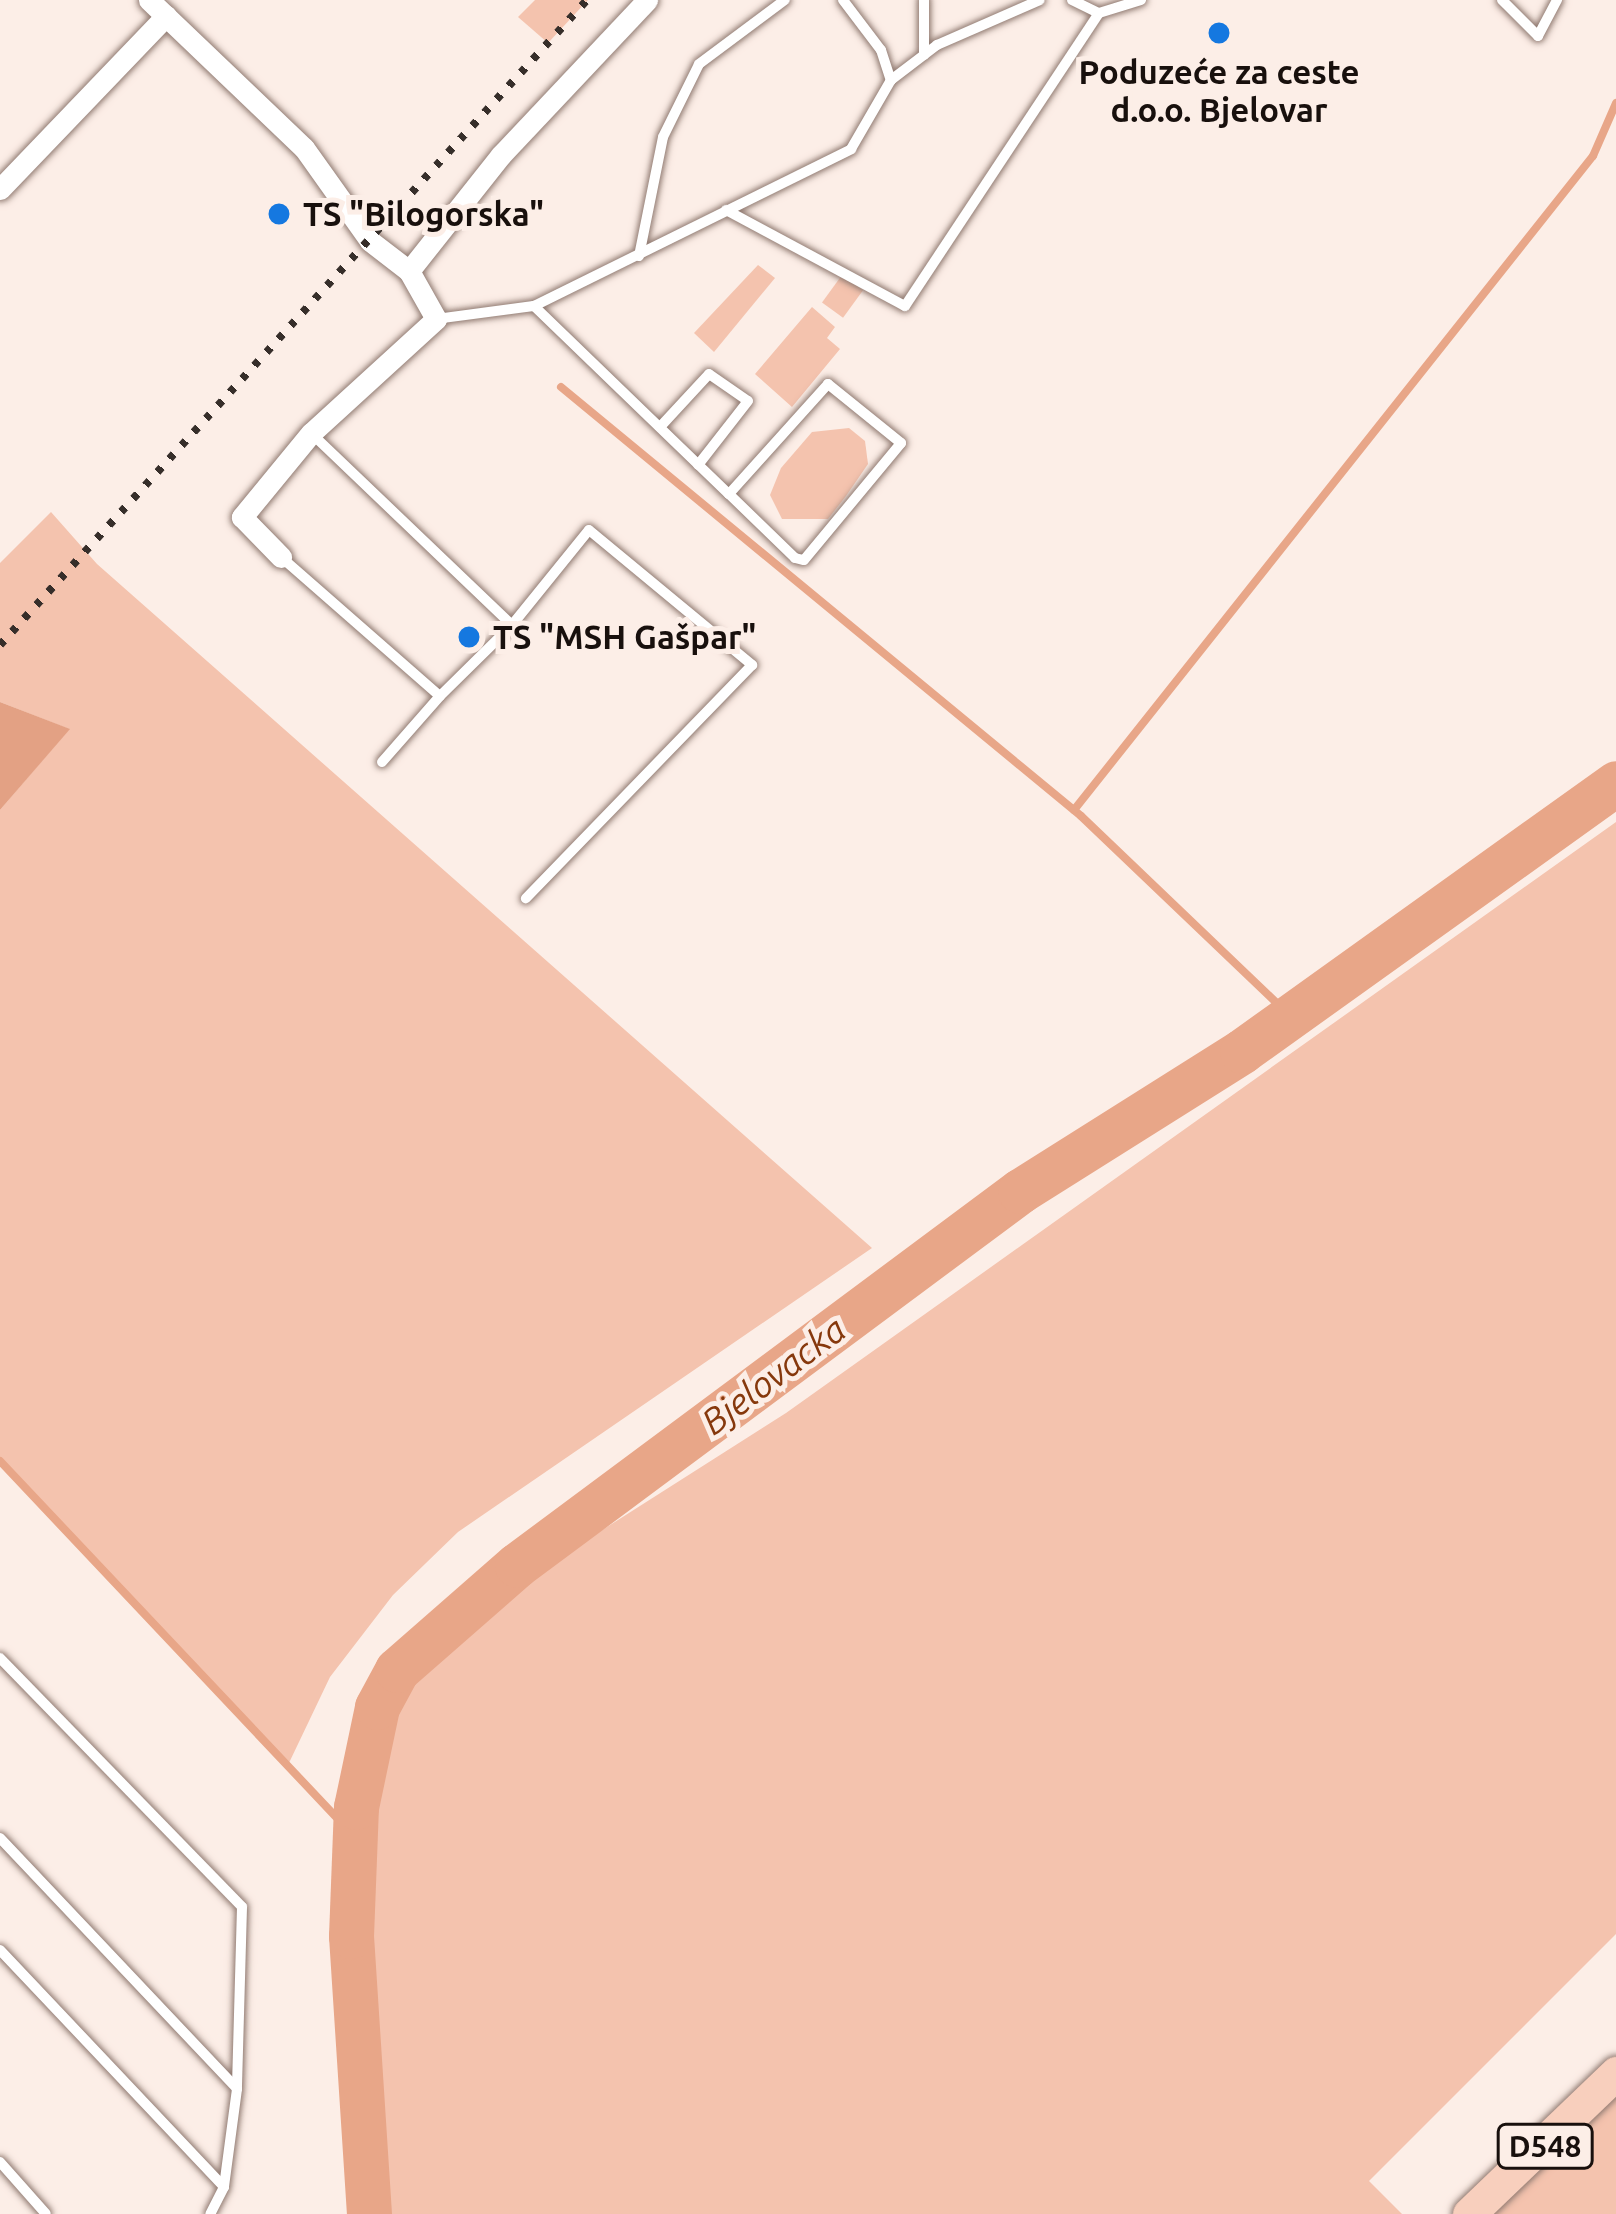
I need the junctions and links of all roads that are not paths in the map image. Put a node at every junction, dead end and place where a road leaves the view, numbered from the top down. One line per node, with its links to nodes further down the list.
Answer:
1 (647, 0): 17 (street)
2 (785, 0): 16 (lane)
3 (844, 0): 13 (lane)
4 (924, 0): 12 (lane)
5 (1040, 0): 12 (lane)
6 (1072, 0): 11 (lane)
7 (1141, 0): 11 (lane)
8 (1502, 0): 9 (lane)
9 (1557, 0)
10 (158, 8): 14 (street); 17 (street)
11 (1099, 13): 15 (lane)
12 (924, 55): 13 (lane)
13 (892, 80): 15 (lane)
14 (0, 189)
15 (726, 210): 16 (lane)
16 (638, 256): 18 (lane)
17 (409, 271): 19 (street)
18 (534, 306): 19 (lane); 20 (lane)
19 (436, 319): 21 (street)
20 (660, 428): 22 (lane); 22 (lane)
21 (310, 433): 24 (street); 25 (lane)
22 (698, 465): 23 (lane)
23 (729, 494): 23 (lane)
24 (281, 557): 26 (lane)
25 (512, 625): 26 (lane); 28 (lane)
26 (440, 696): 27 (lane)
27 (382, 762)
28 (526, 898)
29 (0, 1658): 33 (lane)
30 (0, 1838): 33 (lane)
31 (0, 1950): 35 (lane)
32 (1616, 2073): 38 (main road, D548)
33 (237, 2089): 35 (lane)
34 (0, 2162): 36 (lane)
35 (224, 2186): 37 (lane)
36 (46, 2214)
37 (210, 2214)
38 (1468, 2214)

